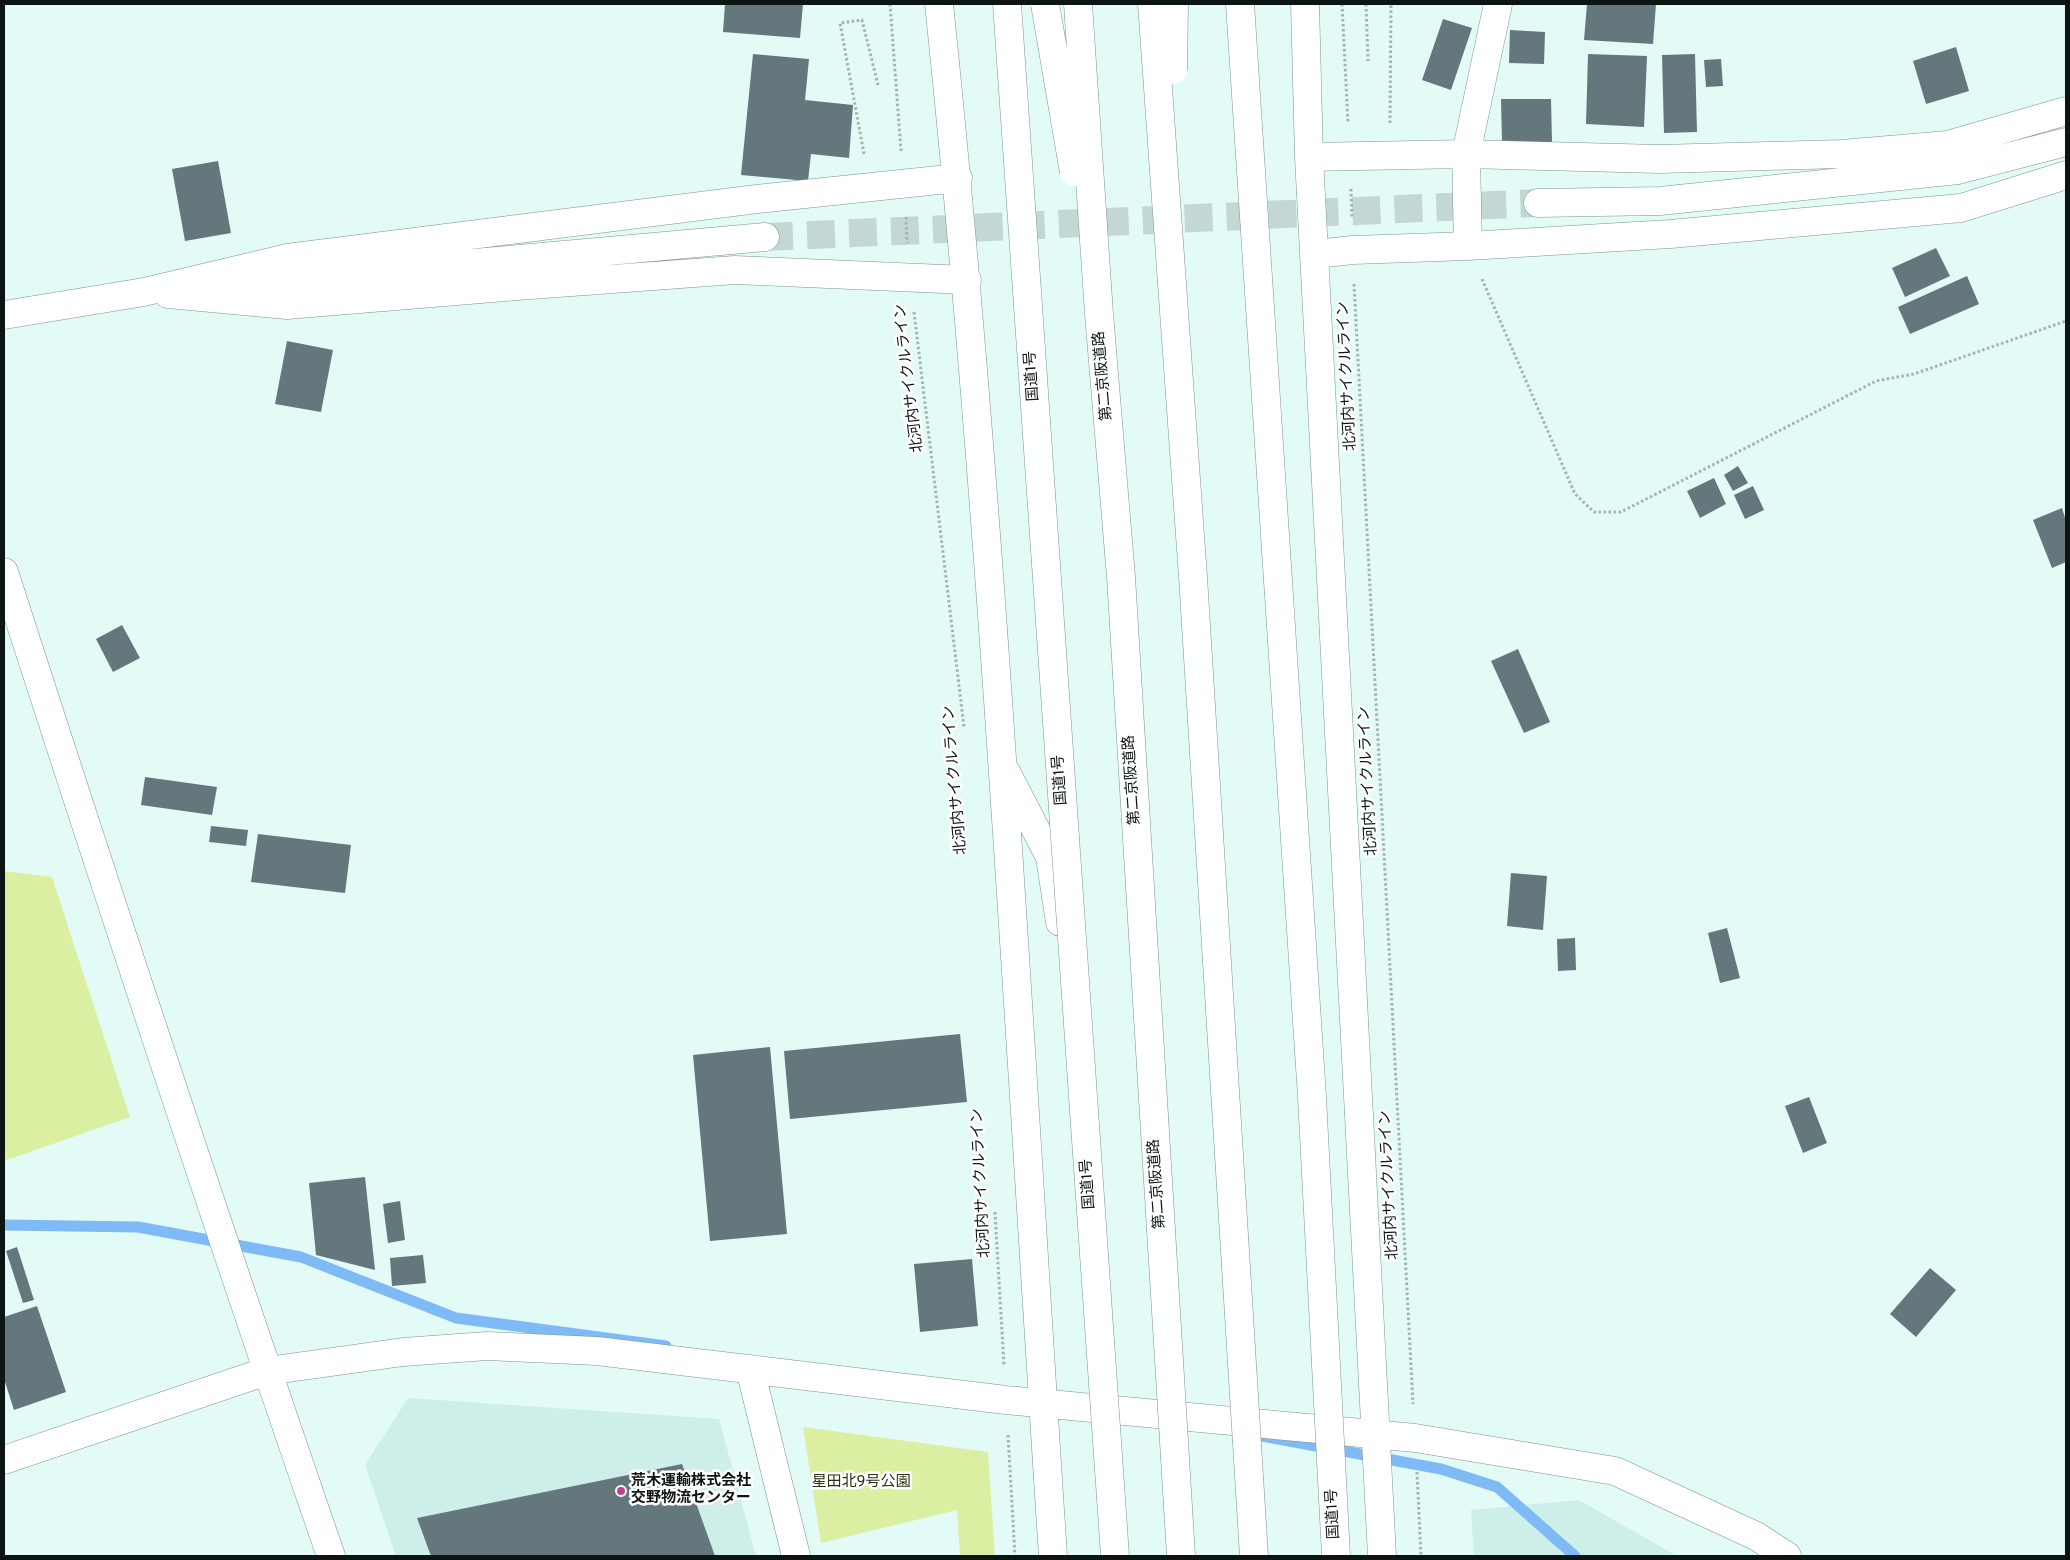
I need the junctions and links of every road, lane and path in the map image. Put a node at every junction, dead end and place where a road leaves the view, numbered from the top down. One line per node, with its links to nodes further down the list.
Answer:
1 (890, 4): 25 (path, 北河内サイクルライン)
2 (940, 4): 24 (main road)
3 (1007, 4): 41 (main road, 国道1号, bridge)
4 (1045, 4): 35 (main road, bridge)
5 (1078, 4): 35 (main road, 第二京阪道路, bridge)
6 (1152, 4): 34 (main road, bridge)
7 (1174, 4): 34 (main road, bridge)
8 (1240, 4): 57 (main road, 国道1号, bridge)
9 (1305, 4): 20 (main road)
10 (1342, 4): 21 (path, 北河内サイクルライン)
11 (1366, 4): 14 (path)
12 (1391, 4): 17 (path)
13 (1498, 4): 19 (main road)
14 (1368, 61)
15 (878, 85): 22 (path)
16 (2066, 111): 19 (main road)
17 (1390, 128)
18 (2066, 142): 26 (main road)
19 (1466, 154): 21 (main road); 28 (main road)
20 (1310, 157): 21 (main road); 30 (main road)
21 (1350, 157): 29 (path, 北河内サイクルライン)
22 (865, 160)
23 (2066, 175): 28 (main road)
24 (958, 178): 25 (main road); 32 (main road)
25 (904, 183): 31 (path, 北河内サイクルライン); 33 (main road)
26 (1538, 203)
27 (765, 237): 33 (main road)
28 (1468, 246): 29 (main road); 37 (path)
29 (1352, 250): 30 (main road); 48 (path, 北河内サイクルライン)
30 (1315, 254): 47 (main road)
31 (909, 276): 32 (main road); 33 (main road); 39 (path, 北河内サイクルライン)
32 (967, 280): 40 (main road)
33 (144, 292): 36 (main road)
34 (1172, 300): 56 (main road, bridge)
35 (1099, 314): 55 (main road, 第二京阪道路, bridge)
36 (4, 316)
37 (2066, 320)
38 (4, 572): 44 (main road)
39 (964, 732)
40 (1002, 763): 41 (main road); 46 (main road)
41 (1081, 1062): 54 (main road, 国道1号, bridge)
42 (995, 1210): 45 (path, 北河内サイクルライン)
43 (750, 1369): 44 (main road); 45 (main road); 51 (main road)
44 (267, 1372): 49 (main road); 50 (main road)
45 (1006, 1400): 46 (main road); 52 (path, 北河内サイクルライン)
46 (1043, 1402): 47 (main road); 53 (main road)
47 (1375, 1434): 48 (main road); 58 (main road)
48 (1415, 1438): 59 (path, 北河内サイクルライン); 60 (main road)
49 (4, 1460)
50 (331, 1556)
51 (796, 1556)
52 (1015, 1556)
53 (1053, 1556)
54 (1116, 1556)
55 (1181, 1556)
56 (1254, 1556)
57 (1336, 1556)
58 (1382, 1556)
59 (1421, 1556)
60 (1787, 1556)

